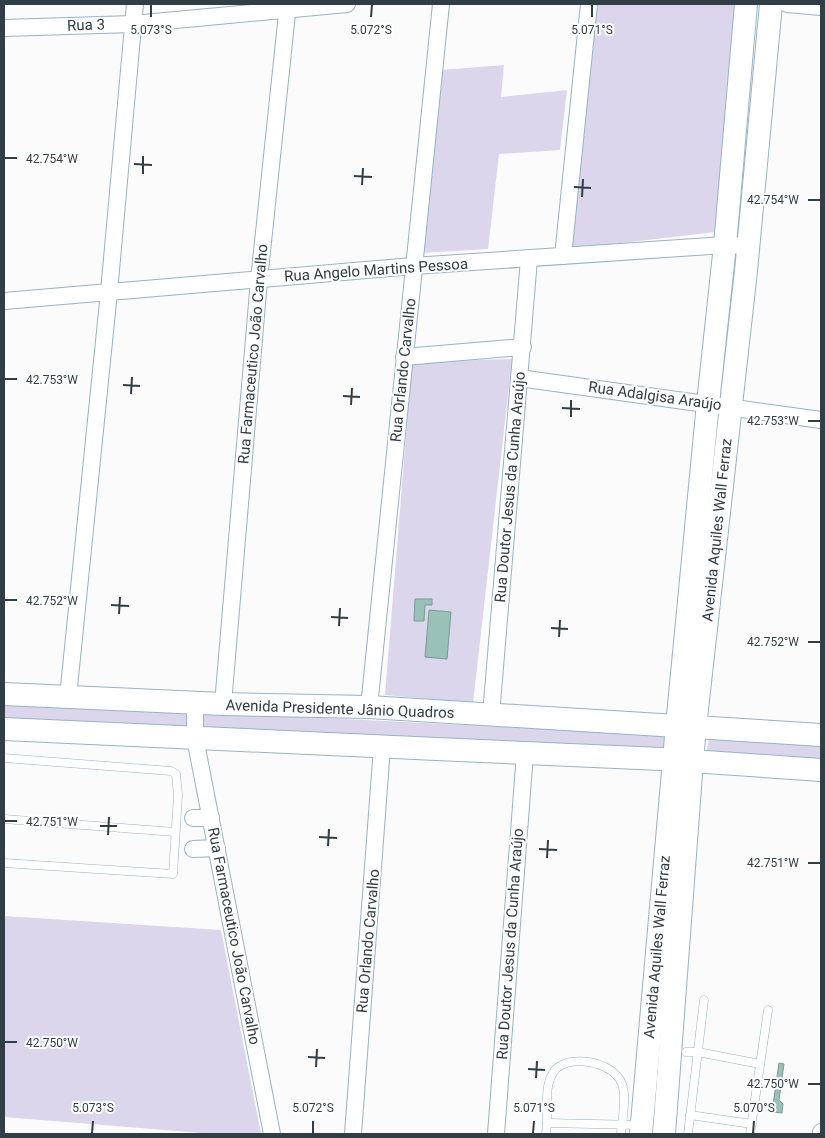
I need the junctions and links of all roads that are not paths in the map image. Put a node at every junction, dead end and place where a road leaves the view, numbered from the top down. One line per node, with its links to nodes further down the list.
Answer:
1 (135, 4): 10 (street)
2 (346, 4): 8 (street, Rua 3)
3 (440, 4): 16 (street, Rua Orlando Carvalho)
4 (589, 4): 14 (street)
5 (746, 4): 12 (main road, Avenida Aquiles Wall Ferraz)
6 (771, 4): 13 (main road, Avenida Aquiles Wall Ferraz)
7 (788, 4): 9 (street)
8 (288, 7): 10 (street, Rua 3); 17 (street, Rua Farmaceutico João Carvalho)
9 (821, 8)
10 (133, 24): 11 (street, Rua 3); 18 (street)
11 (4, 28)
12 (725, 245): 13 (street, Rua Angelo Martins Pessoa); 14 (street, Rua Angelo Martins Pessoa); 23 (main road, Avenida Aquiles Wall Ferraz)
13 (749, 246): 24 (main road, Avenida Aquiles Wall Ferraz)
14 (563, 256): 15 (street, Rua Angelo Martins Pessoa)
15 (530, 259): 16 (street, Rua Angelo Martins Pessoa); 20 (street, Rua Doutor Jesus da Cunha Araújo)
16 (413, 266): 17 (street, Rua Angelo Martins Pessoa); 21 (street, Rua Orlando Carvalho)
17 (259, 280): 18 (street, Rua Angelo Martins Pessoa); 29 (street, Rua Farmaceutico João Carvalho)
18 (109, 292): 19 (street, Rua Angelo Martins Pessoa); 27 (street)
19 (4, 301)
20 (523, 347): 21 (street); 22 (street, Rua Doutor Jesus da Cunha Araújo)
21 (404, 357): 30 (street, Rua Orlando Carvalho)
22 (519, 378): 23 (street, Rua Adalgisa Araújo); 31 (street, Rua Doutor Jesus da Cunha Araújo)
23 (708, 403): 24 (street, Rua Adalgisa Araújo); 32 (main road, Avenida Aquiles Wall Ferraz)
24 (731, 407): 25 (street, Rua Adalgisa Araújo); 32 (main road, Avenida Aquiles Wall Ferraz)
25 (821, 420)
26 (4, 694): 27 (main road, Avenida Presidente Jânio Quadros)
27 (68, 697): 28 (main road, Avenida Presidente Jânio Quadros)
28 (195, 703): 29 (main road, Avenida Presidente Jânio Quadros); 35 (street, Rua Farmaceutico João Carvalho)
29 (223, 704): 30 (main road, Avenida Presidente Jânio Quadros)
30 (369, 707): 31 (main road, Avenida Presidente Jânio Quadros)
31 (492, 715): 32 (main road, Avenida Presidente Jânio Quadros)
32 (686, 727): 34 (main road, Avenida Presidente Jânio Quadros); 39 (main road)
33 (4, 729): 35 (main road)
34 (821, 735)
35 (195, 738): 36 (main road); 42 (street, Rua Farmaceutico João Carvalho)
36 (382, 747): 37 (main road); 58 (street, Rua Orlando Carvalho)
37 (525, 753): 39 (main road); 59 (street, Rua Doutor Jesus da Cunha Araújo)
38 (4, 758): 41 (lane)
39 (683, 760): 40 (main road); 51 (main road, Avenida Aquiles Wall Ferraz); 56 (main road, Avenida Aquiles Wall Ferraz)
40 (821, 770)
41 (185, 818): 42 (street); 44 (lane)
42 (211, 818): 45 (street, Rua Farmaceutico João Carvalho)
43 (4, 819): 44 (lane)
44 (175, 832): 47 (lane)
45 (217, 848): 46 (street); 57 (street, Rua Farmaceutico João Carvalho)
46 (193, 849): 47 (lane)
47 (174, 850): 48 (lane)
48 (4, 864)
49 (704, 1000): 51 (lane)
50 (768, 1010): 52 (lane)
51 (685, 1051): 52 (lane); 53 (lane); 62 (main road, Avenida Aquiles Wall Ferraz)
52 (760, 1064): 55 (lane)
53 (690, 1115): 55 (lane); 63 (lane)
54 (548, 1123): 56 (lane); 56 (lane); 60 (lane)
55 (752, 1124): 64 (lane)
56 (635, 1128): 61 (lane)
57 (272, 1134)
58 (353, 1134)
59 (496, 1134)
60 (546, 1134)
61 (621, 1134)
62 (664, 1134)
63 (688, 1134)
64 (750, 1134)

